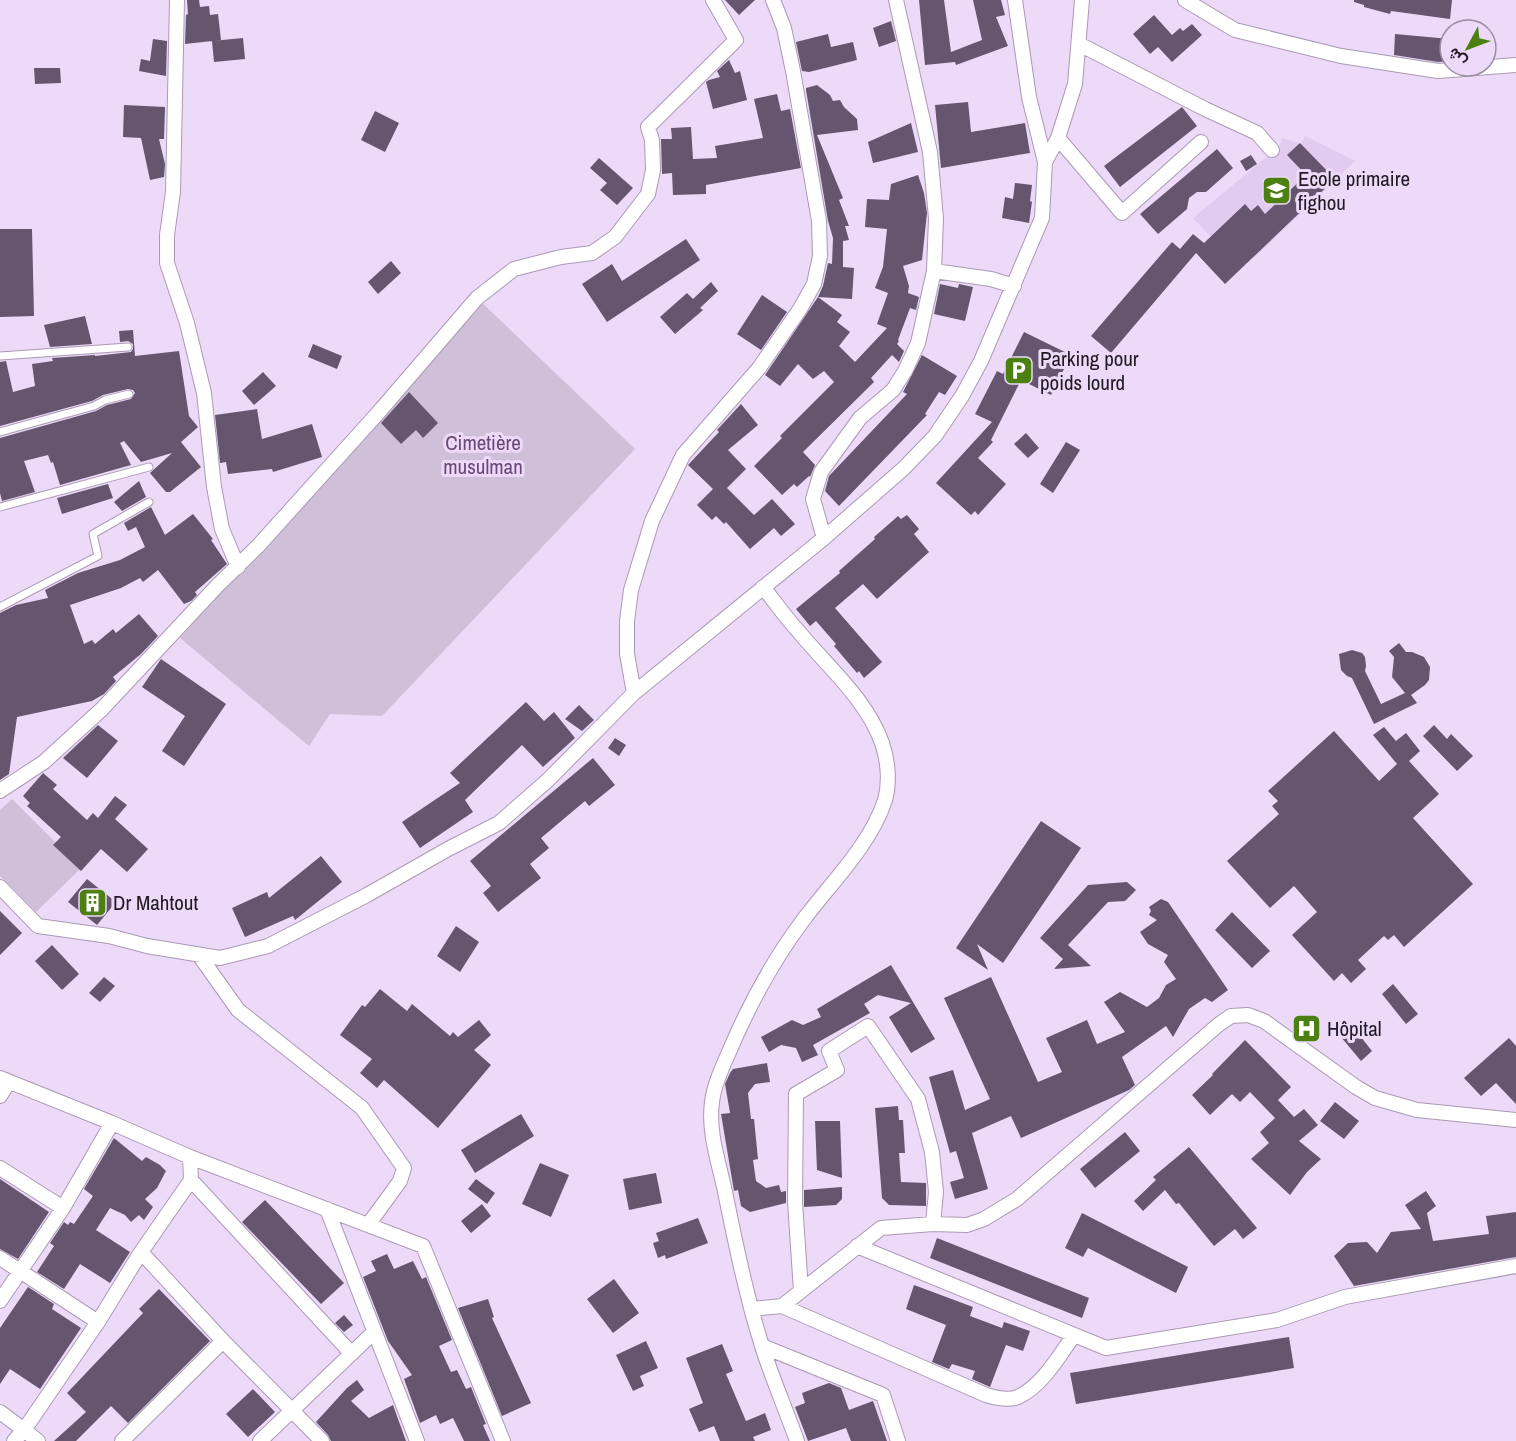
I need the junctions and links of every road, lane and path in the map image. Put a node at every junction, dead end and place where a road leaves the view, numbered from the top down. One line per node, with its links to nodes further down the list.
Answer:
1 (177, 0): 26 (street)
2 (714, 0): 26 (street)
3 (773, 0): 29 (street)
4 (891, 0): 9 (street)
5 (896, 0): 9 (street)
6 (1015, 0): 15 (street)
7 (1082, 0): 10 (street)
8 (1185, 0): 11 (street)
9 (899, 18): 16 (street)
10 (1079, 44): 12 (street); 14 (street)
11 (1516, 65)
12 (1058, 138): 13 (street); 15 (street)
13 (1201, 142)
14 (1272, 150)
15 (1046, 162): 17 (street)
16 (934, 271): 17 (street); 25 (street)
17 (1014, 286): 25 (street)
18 (128, 347): 19 (lane)
19 (0, 356)
20 (129, 394): 21 (lane)
21 (0, 432)
22 (149, 467): 24 (lane)
23 (150, 502): 28 (lane)
24 (0, 507)
25 (824, 538): 27 (street)
26 (238, 567): 30 (street)
27 (763, 587): 29 (street); 52 (street)
28 (0, 607)
29 (634, 693): 32 (street)
30 (0, 791)
31 (0, 887): 32 (street)
32 (199, 955): 43 (street)
33 (4, 1081): 34 (street); 36 (street)
34 (0, 1096)
35 (1516, 1120): 42 (street)
36 (112, 1123): 37 (street); 40 (street)
37 (190, 1157): 39 (street); 41 (street)
38 (0, 1168): 40 (street)
39 (191, 1180): 45 (street); 58 (street)
40 (63, 1208): 48 (street)
41 (327, 1209): 43 (street); 54 (street)
42 (933, 1224): 44 (street); 49 (street)
43 (368, 1225): 68 (street)
44 (857, 1245): 49 (street); 55 (street)
45 (141, 1252): 53 (street); 56 (street)
46 (0, 1258): 48 (street)
47 (1516, 1266): 55 (street)
48 (19, 1272): 50 (street); 53 (street)
49 (801, 1291): 51 (street)
50 (0, 1301)
51 (782, 1306): 52 (street); 55 (street)
52 (752, 1309): 57 (street)
53 (98, 1322): 61 (street)
54 (374, 1332): 58 (street); 67 (street)
55 (1074, 1335)
56 (224, 1341): 59 (street); 64 (street)
57 (762, 1346): 69 (street); 70 (street)
58 (351, 1353): 59 (street)
59 (291, 1409): 65 (street); 66 (street)
60 (0, 1412): 61 (street)
61 (24, 1430): 62 (street); 63 (street)
62 (14, 1441)
63 (38, 1441)
64 (122, 1441)
65 (260, 1441)
66 (322, 1441)
67 (417, 1441)
68 (502, 1441)
69 (797, 1441)
70 (898, 1441)

